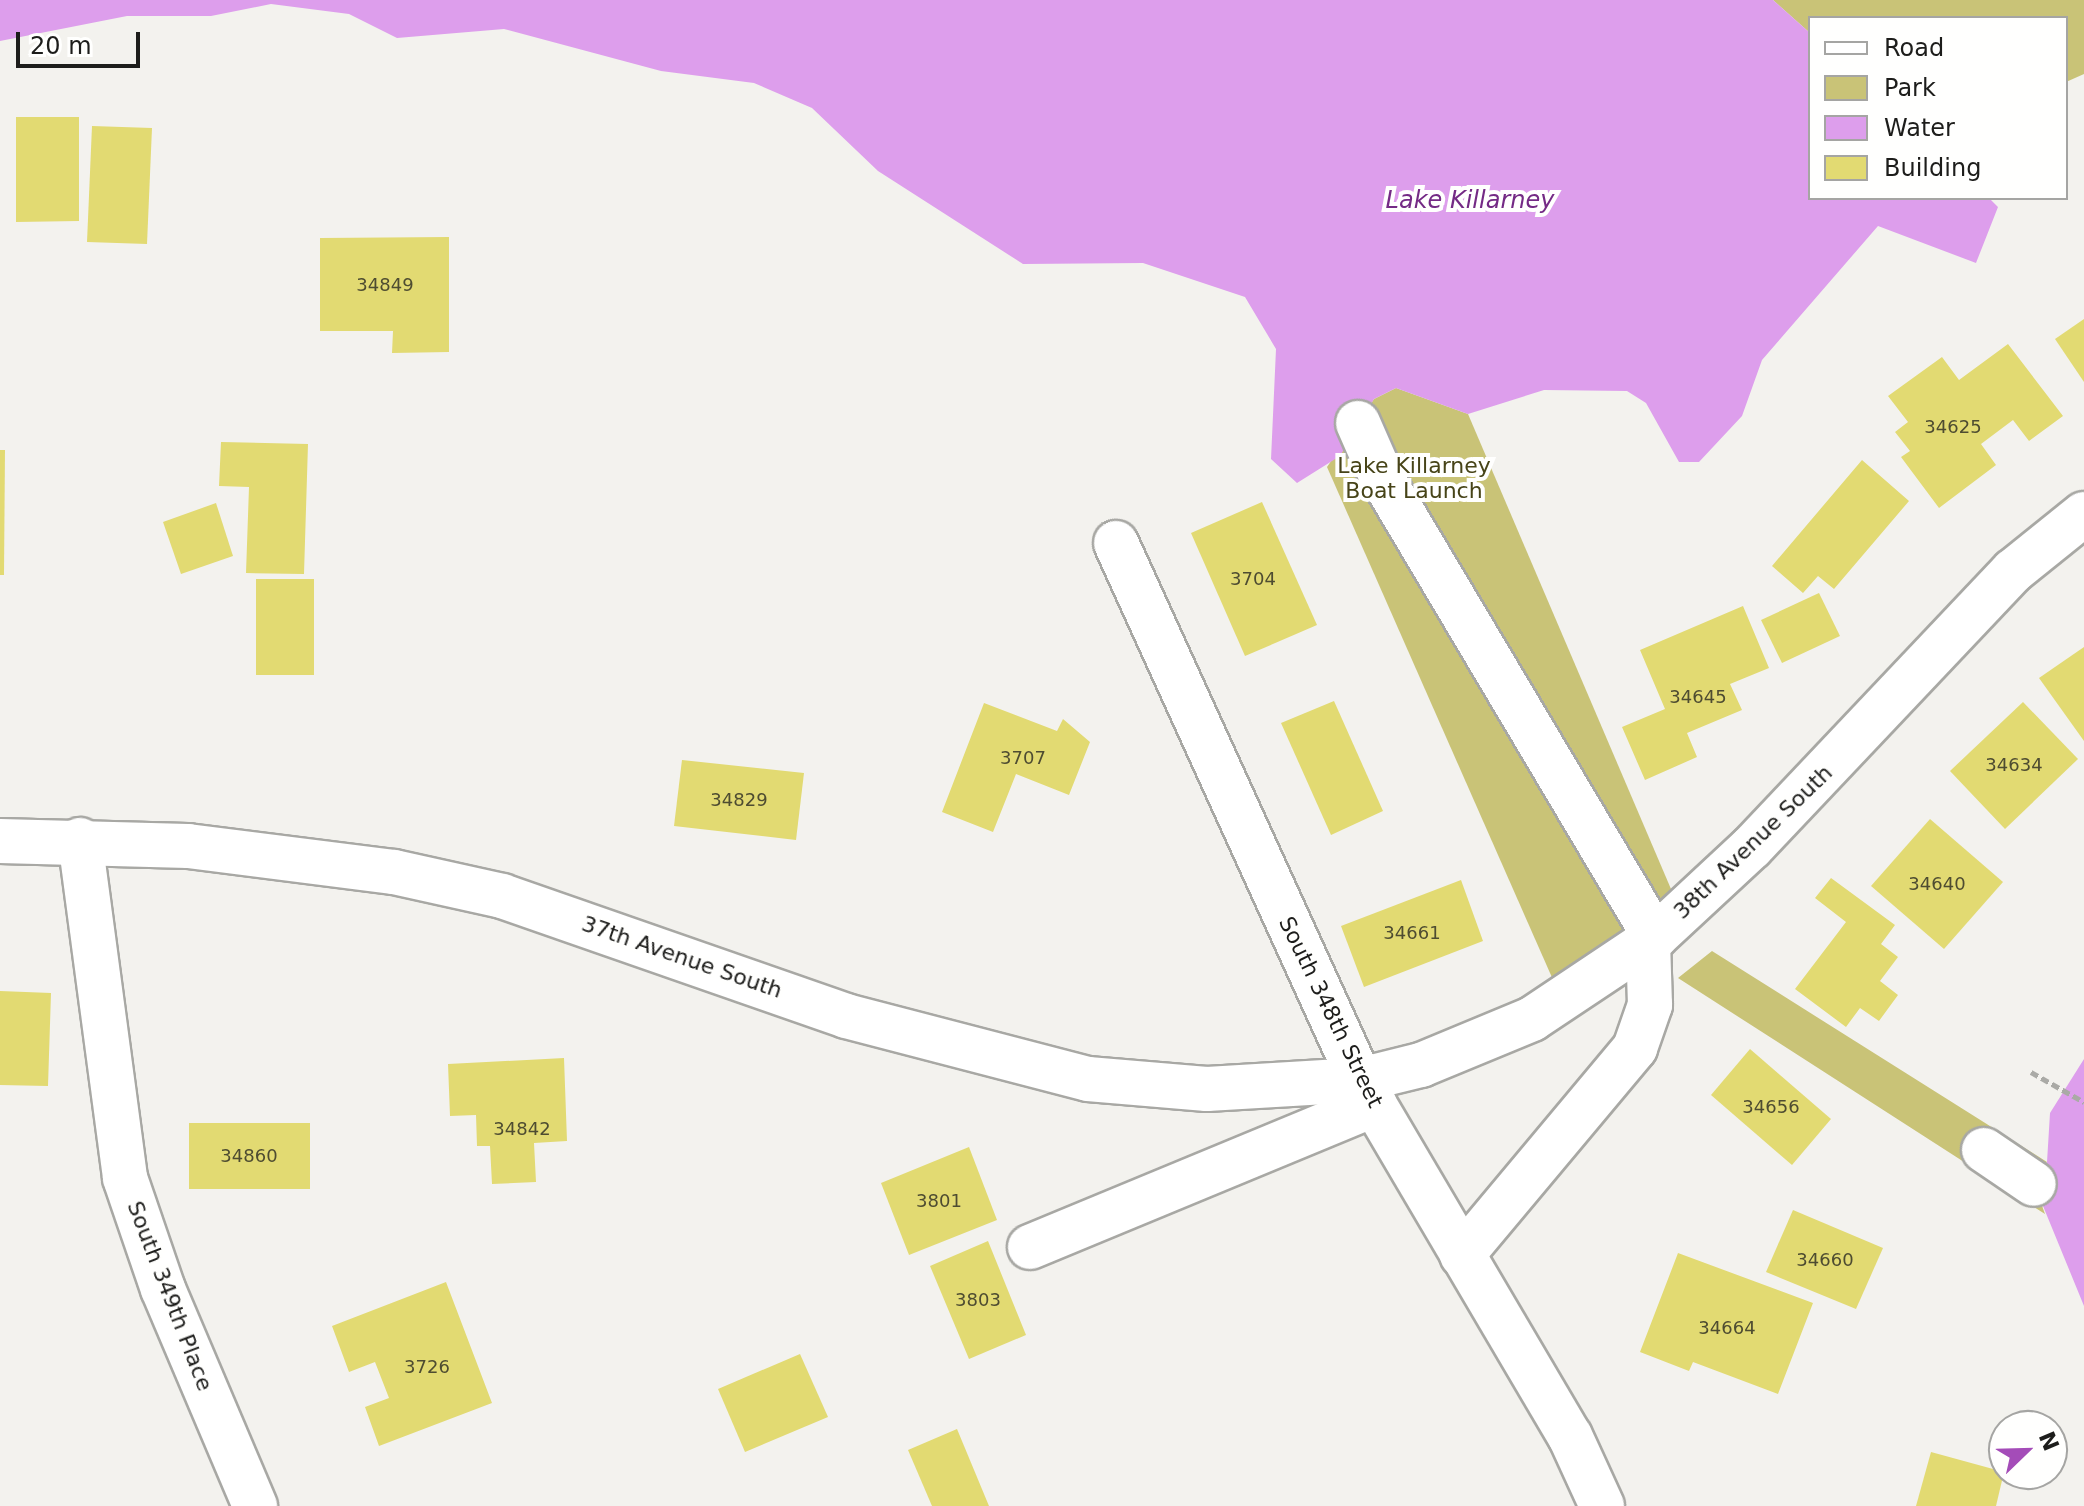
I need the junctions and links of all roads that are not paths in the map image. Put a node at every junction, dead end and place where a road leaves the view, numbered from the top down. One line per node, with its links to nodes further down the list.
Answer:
1 (1358, 423): 6 (street)
2 (2084, 514): 6 (street, 38th Avenue South)
3 (1116, 543): 7 (street, South 348th Street)
4 (80, 840): 5 (street, 37th Avenue South); 7 (street, 37th Avenue South); 12 (street, South 349th Place)
5 (0, 841)
6 (1652, 940): 7 (street, 38th Avenue South); 11 (street)
7 (1367, 1092): 10 (street); 11 (street, South 348th Street)
8 (1984, 1150): 9 (street)
9 (2034, 1184)
10 (1030, 1247)
11 (1462, 1255): 13 (street, South 348th Street)
12 (255, 1506)
13 (1602, 1506)

